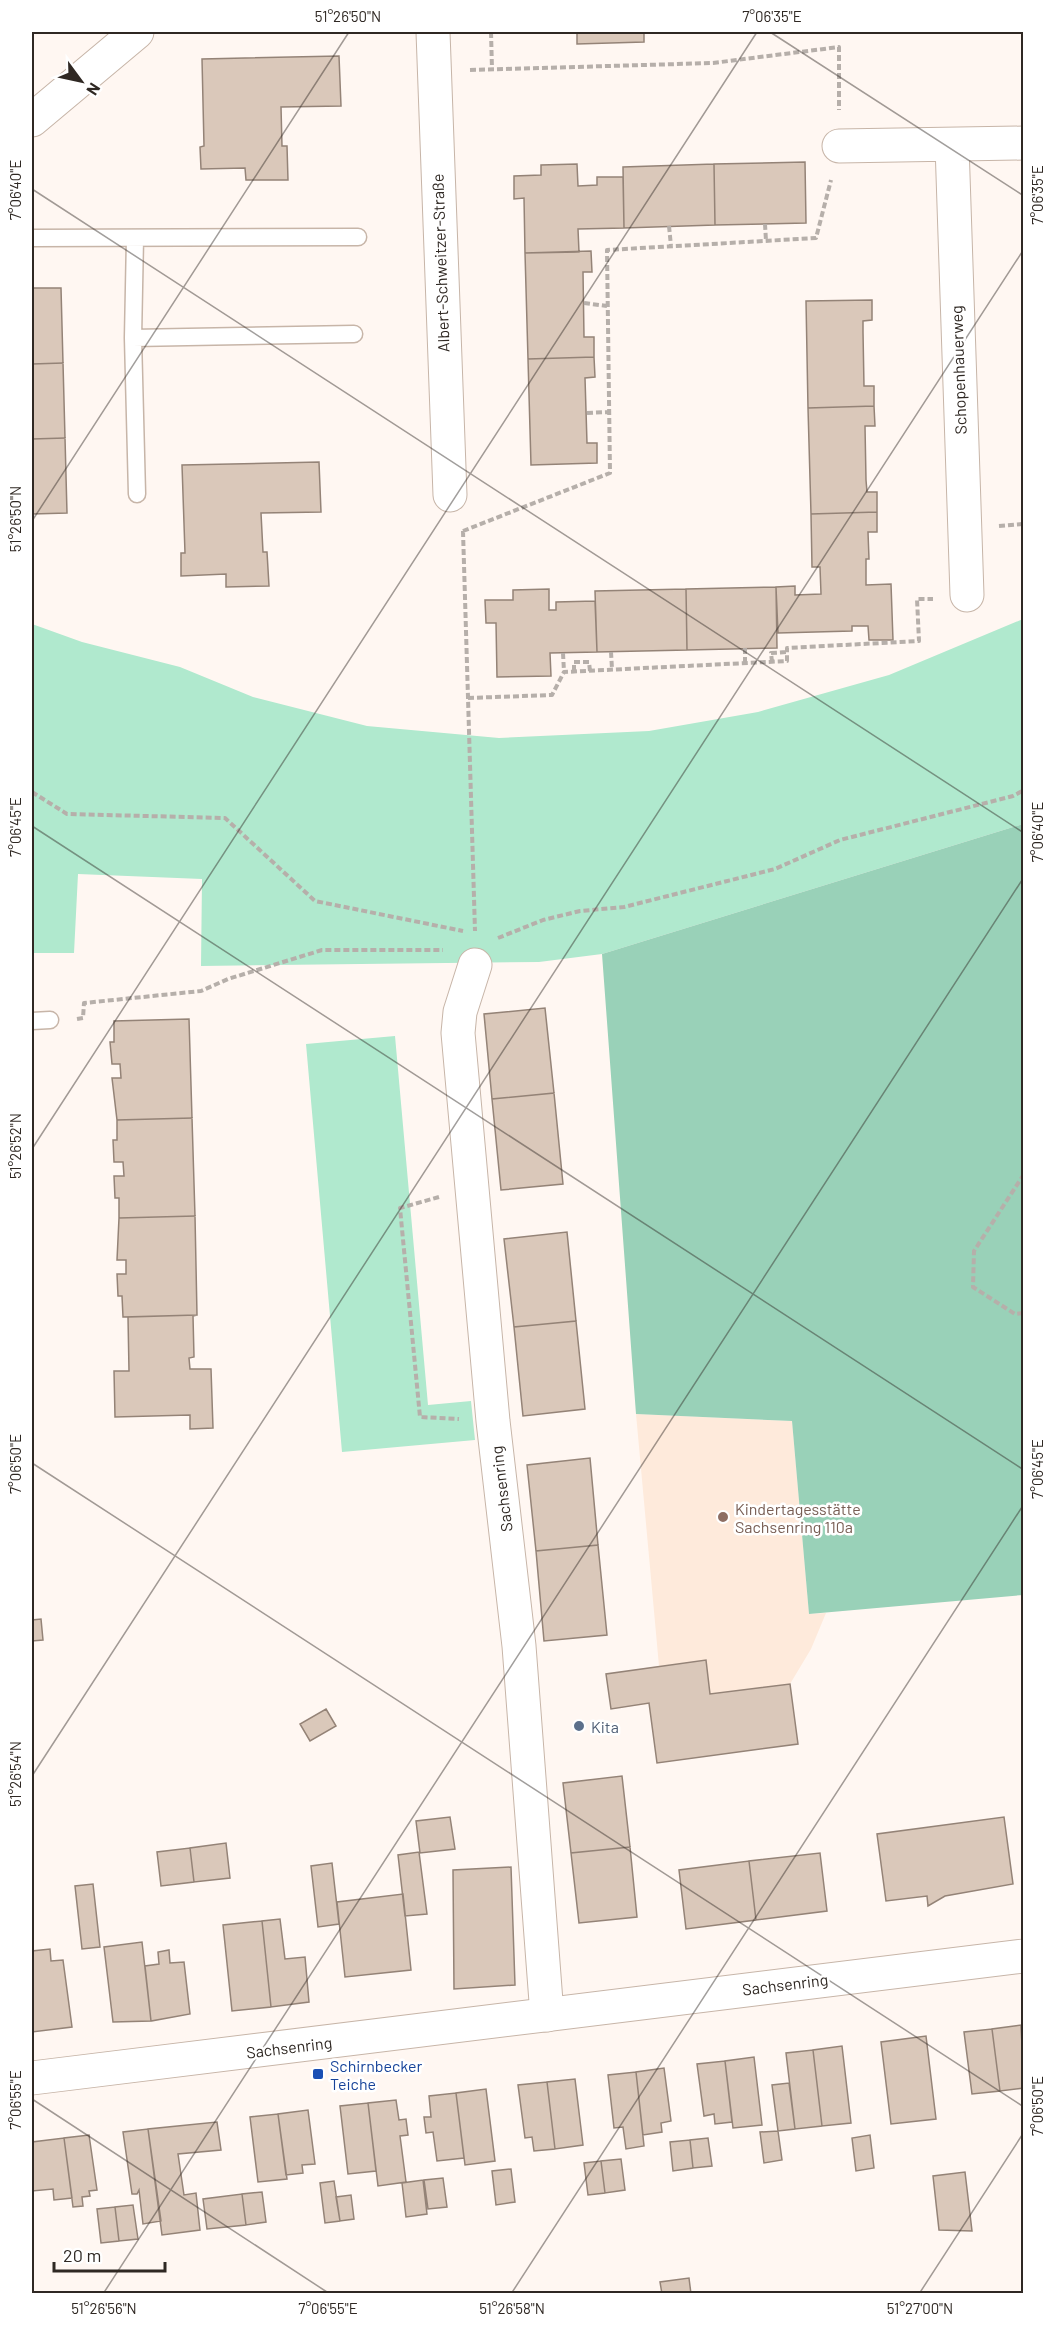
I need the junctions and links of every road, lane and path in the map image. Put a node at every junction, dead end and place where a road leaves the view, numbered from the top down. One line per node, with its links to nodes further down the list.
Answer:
1 (137, 32): 6 (street)
2 (433, 32): 5 (street, Albert-Schweitzer-Straße)
3 (491, 32): 4 (path)
4 (492, 69): 5 (path); 9 (path)
5 (433, 72): 24 (street, Albert-Schweitzer-Straße)
6 (32, 120)
7 (1023, 143): 8 (street)
8 (952, 145): 9 (street); 26 (street, Schopenhauerweg)
9 (839, 146): 15 (path)
10 (765, 224): 15 (path)
11 (669, 226): 16 (path)
12 (358, 237): 14 (lane)
13 (32, 238): 14 (lane)
14 (135, 238): 20 (lane)
15 (766, 241): 16 (path)
16 (671, 246): 18 (path)
17 (584, 303): 18 (path)
18 (608, 306): 21 (path)
19 (354, 334): 20 (lane)
20 (134, 338): 23 (lane)
21 (609, 412): 22 (path); 25 (path)
22 (587, 413)
23 (137, 494)
24 (450, 495): 25 (path)
25 (463, 531): 37 (path)
26 (951, 597): 29 (path)
27 (745, 648): 32 (path)
28 (611, 652): 33 (path)
29 (787, 652): 31 (path); 31 (path)
30 (563, 653): 36 (path)
31 (772, 662): 32 (path)
32 (745, 663): 33 (path)
33 (612, 669): 34 (path)
34 (590, 670): 35 (path); 35 (path)
35 (574, 671): 36 (path)
36 (564, 672): 37 (path)
37 (468, 698): 40 (path)
38 (1023, 790): 40 (path)
39 (32, 792): 40 (path)
40 (475, 949): 41 (path); 48 (street, Sachsenring)
41 (51, 1020): 42 (lane)
42 (32, 1021)
43 (1023, 1174): 45 (path)
44 (444, 1195): 46 (path)
45 (1023, 1313)
46 (463, 1419)
47 (1023, 1956): 48 (street, Sachsenring)
48 (547, 2015): 49 (street, Sachsenring)
49 (32, 2078)

